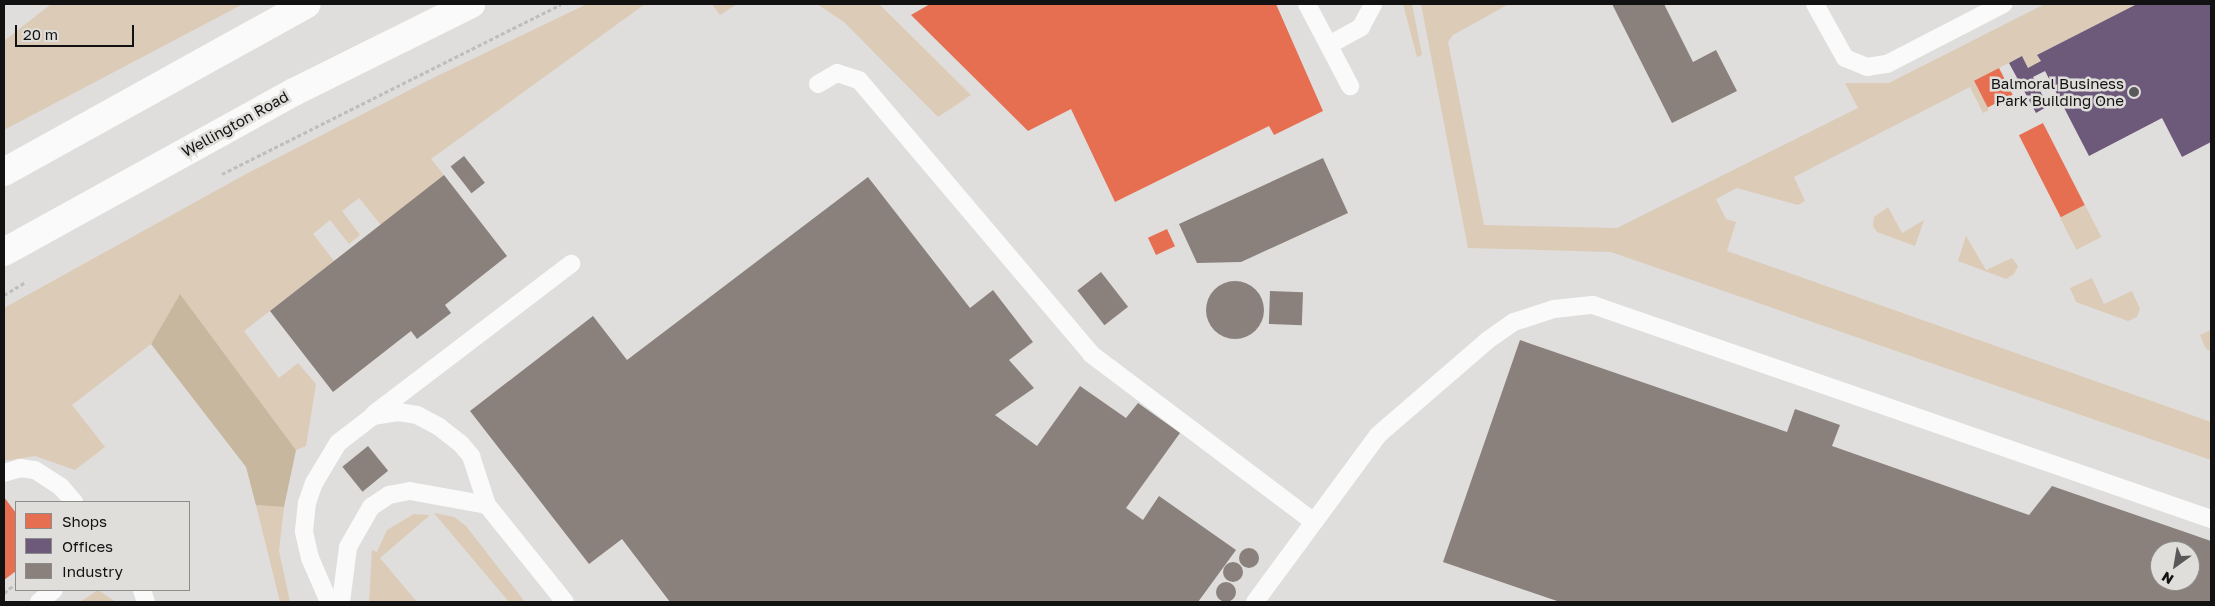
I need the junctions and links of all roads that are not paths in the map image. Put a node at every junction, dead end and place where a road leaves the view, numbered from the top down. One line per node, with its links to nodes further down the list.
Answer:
1 (308, 4): 10 (main road)
2 (471, 4): 11 (main road, Wellington Road)
3 (1307, 4): 7 (lane)
4 (1373, 4): 7 (lane)
5 (1815, 4): 6 (lane)
6 (2003, 4)
7 (1329, 46): 9 (lane)
8 (818, 84): 18 (lane)
9 (1350, 86)
10 (4, 172)
11 (4, 252)
12 (570, 264): 13 (lane)
13 (356, 428): 16 (lane); 21 (lane)
14 (4, 473): 15 (lane)
15 (73, 501)
16 (487, 504): 22 (lane); 23 (lane)
17 (2211, 519): 18 (lane)
18 (1313, 521): 24 (lane)
19 (53, 591): 20 (lane)
20 (38, 602)
21 (329, 602)
22 (341, 602)
23 (565, 602)
24 (1255, 602)

